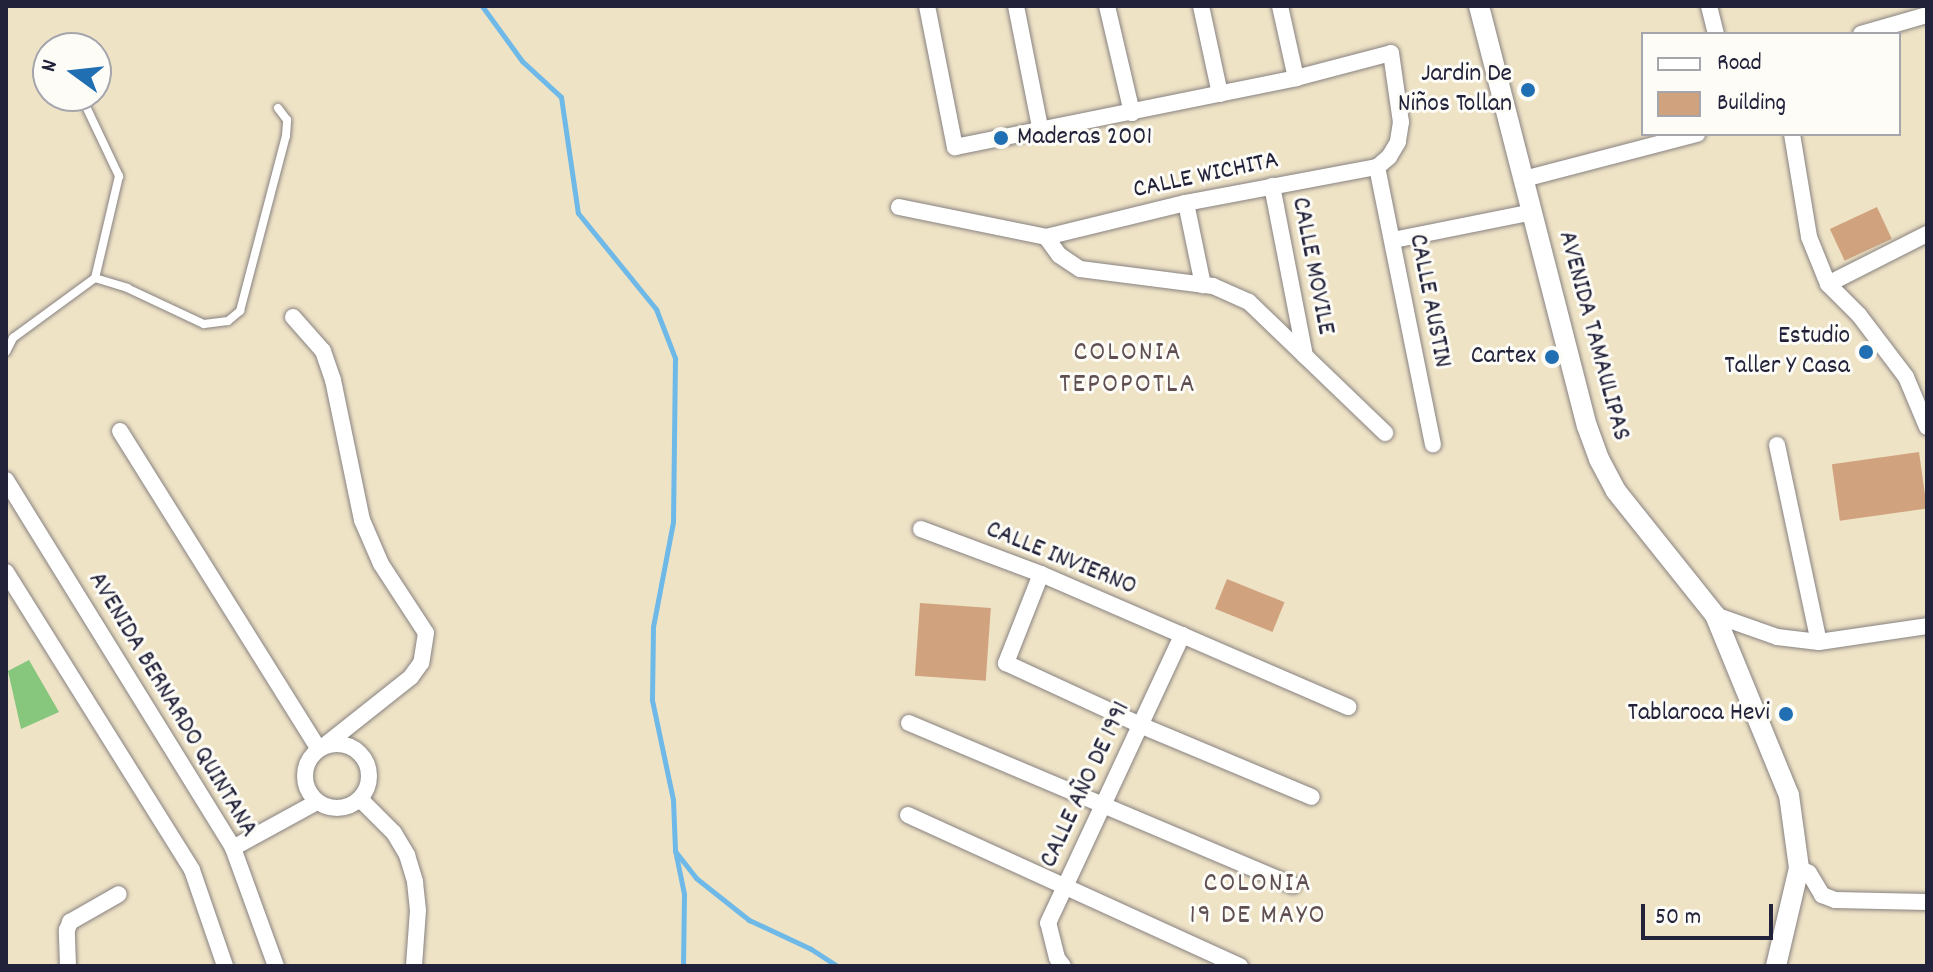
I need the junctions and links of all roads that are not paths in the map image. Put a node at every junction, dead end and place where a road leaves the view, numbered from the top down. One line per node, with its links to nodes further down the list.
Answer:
1 (927, 6): 16 (street)
2 (1016, 6): 16 (street)
3 (1107, 6): 15 (street)
4 (1201, 6): 12 (street)
5 (1280, 6): 11 (street)
6 (1479, 6): 20 (street, AVENIDA TAMAULIPAS)
7 (1709, 6): 9 (street)
8 (1927, 15): 10 (street)
9 (1716, 32)
10 (1868, 32)
11 (1296, 78): 12 (street); 19 (street)
12 (1220, 94): 15 (street)
13 (278, 108): 28 (lane)
14 (89, 112): 28 (lane)
15 (1132, 113): 16 (street)
16 (1041, 132)
17 (1689, 136): 20 (street)
18 (1792, 136): 29 (street)
19 (1377, 167): 21 (street, CALLE WICHITA); 27 (street, CALLE AUSTIN)
20 (1524, 179): 24 (street, AVENIDA TAMAULIPAS)
21 (1272, 186): 22 (street, CALLE WICHITA); 33 (street, CALLE MOVILE)
22 (1186, 203): 26 (street, CALLE WICHITA); 30 (street)
23 (899, 207): 26 (street)
24 (1533, 212): 27 (street); 43 (street, AVENIDA TAMAULIPAS)
25 (1927, 234): 29 (street)
26 (1046, 237): 30 (street)
27 (1393, 240): 37 (street, CALLE AUSTIN)
28 (95, 278): 32 (lane)
29 (1828, 284): 34 (street)
30 (1203, 285): 33 (street)
31 (293, 317): 50 (street)
32 (6, 352)
33 (1305, 356): 36 (street)
34 (1926, 421)
35 (120, 431): 50 (street)
36 (1385, 433)
37 (1433, 444)
38 (1777, 445): 46 (street)
39 (6, 480): 56 (street, AVENIDA BERNARDO QUINTANA)
40 (921, 529): 42 (street, CALLE INVIERNO)
41 (6, 572): 64 (street)
42 (1041, 574): 45 (street, CALLE INVIERNO); 49 (street)
43 (1715, 615): 46 (street); 57 (street, AVENIDA TAMAULIPAS)
44 (1927, 626): 46 (street)
45 (1182, 635): 47 (street, CALLE INVIERNO); 49 (street, CALLE AÑO DE 1991)
46 (1819, 642)
47 (1349, 707)
48 (909, 723): 54 (street)
49 (1140, 725): 51 (street); 54 (street, CALLE AÑO DE 1991)
50 (321, 748): 52 (street); 53 (street)
51 (1312, 797)
52 (360, 799): 53 (street); 66 (street)
53 (317, 802): 56 (street)
54 (1103, 805): 58 (street, CALLE AÑO DE 1991); 59 (street)
55 (908, 815): 58 (street)
56 (233, 848): 65 (street, AVENIDA BERNARDO QUINTANA)
57 (1799, 868): 61 (street); 68 (street, AVENIDA TAMAULIPAS)
58 (1066, 885): 62 (street, CALLE AÑO DE 1991); 67 (street)
59 (1293, 885)
60 (119, 894): 63 (street)
61 (1927, 902)
62 (1060, 962)
63 (68, 966)
64 (225, 966)
65 (276, 966)
66 (414, 966)
67 (1240, 966)
68 (1776, 966)

